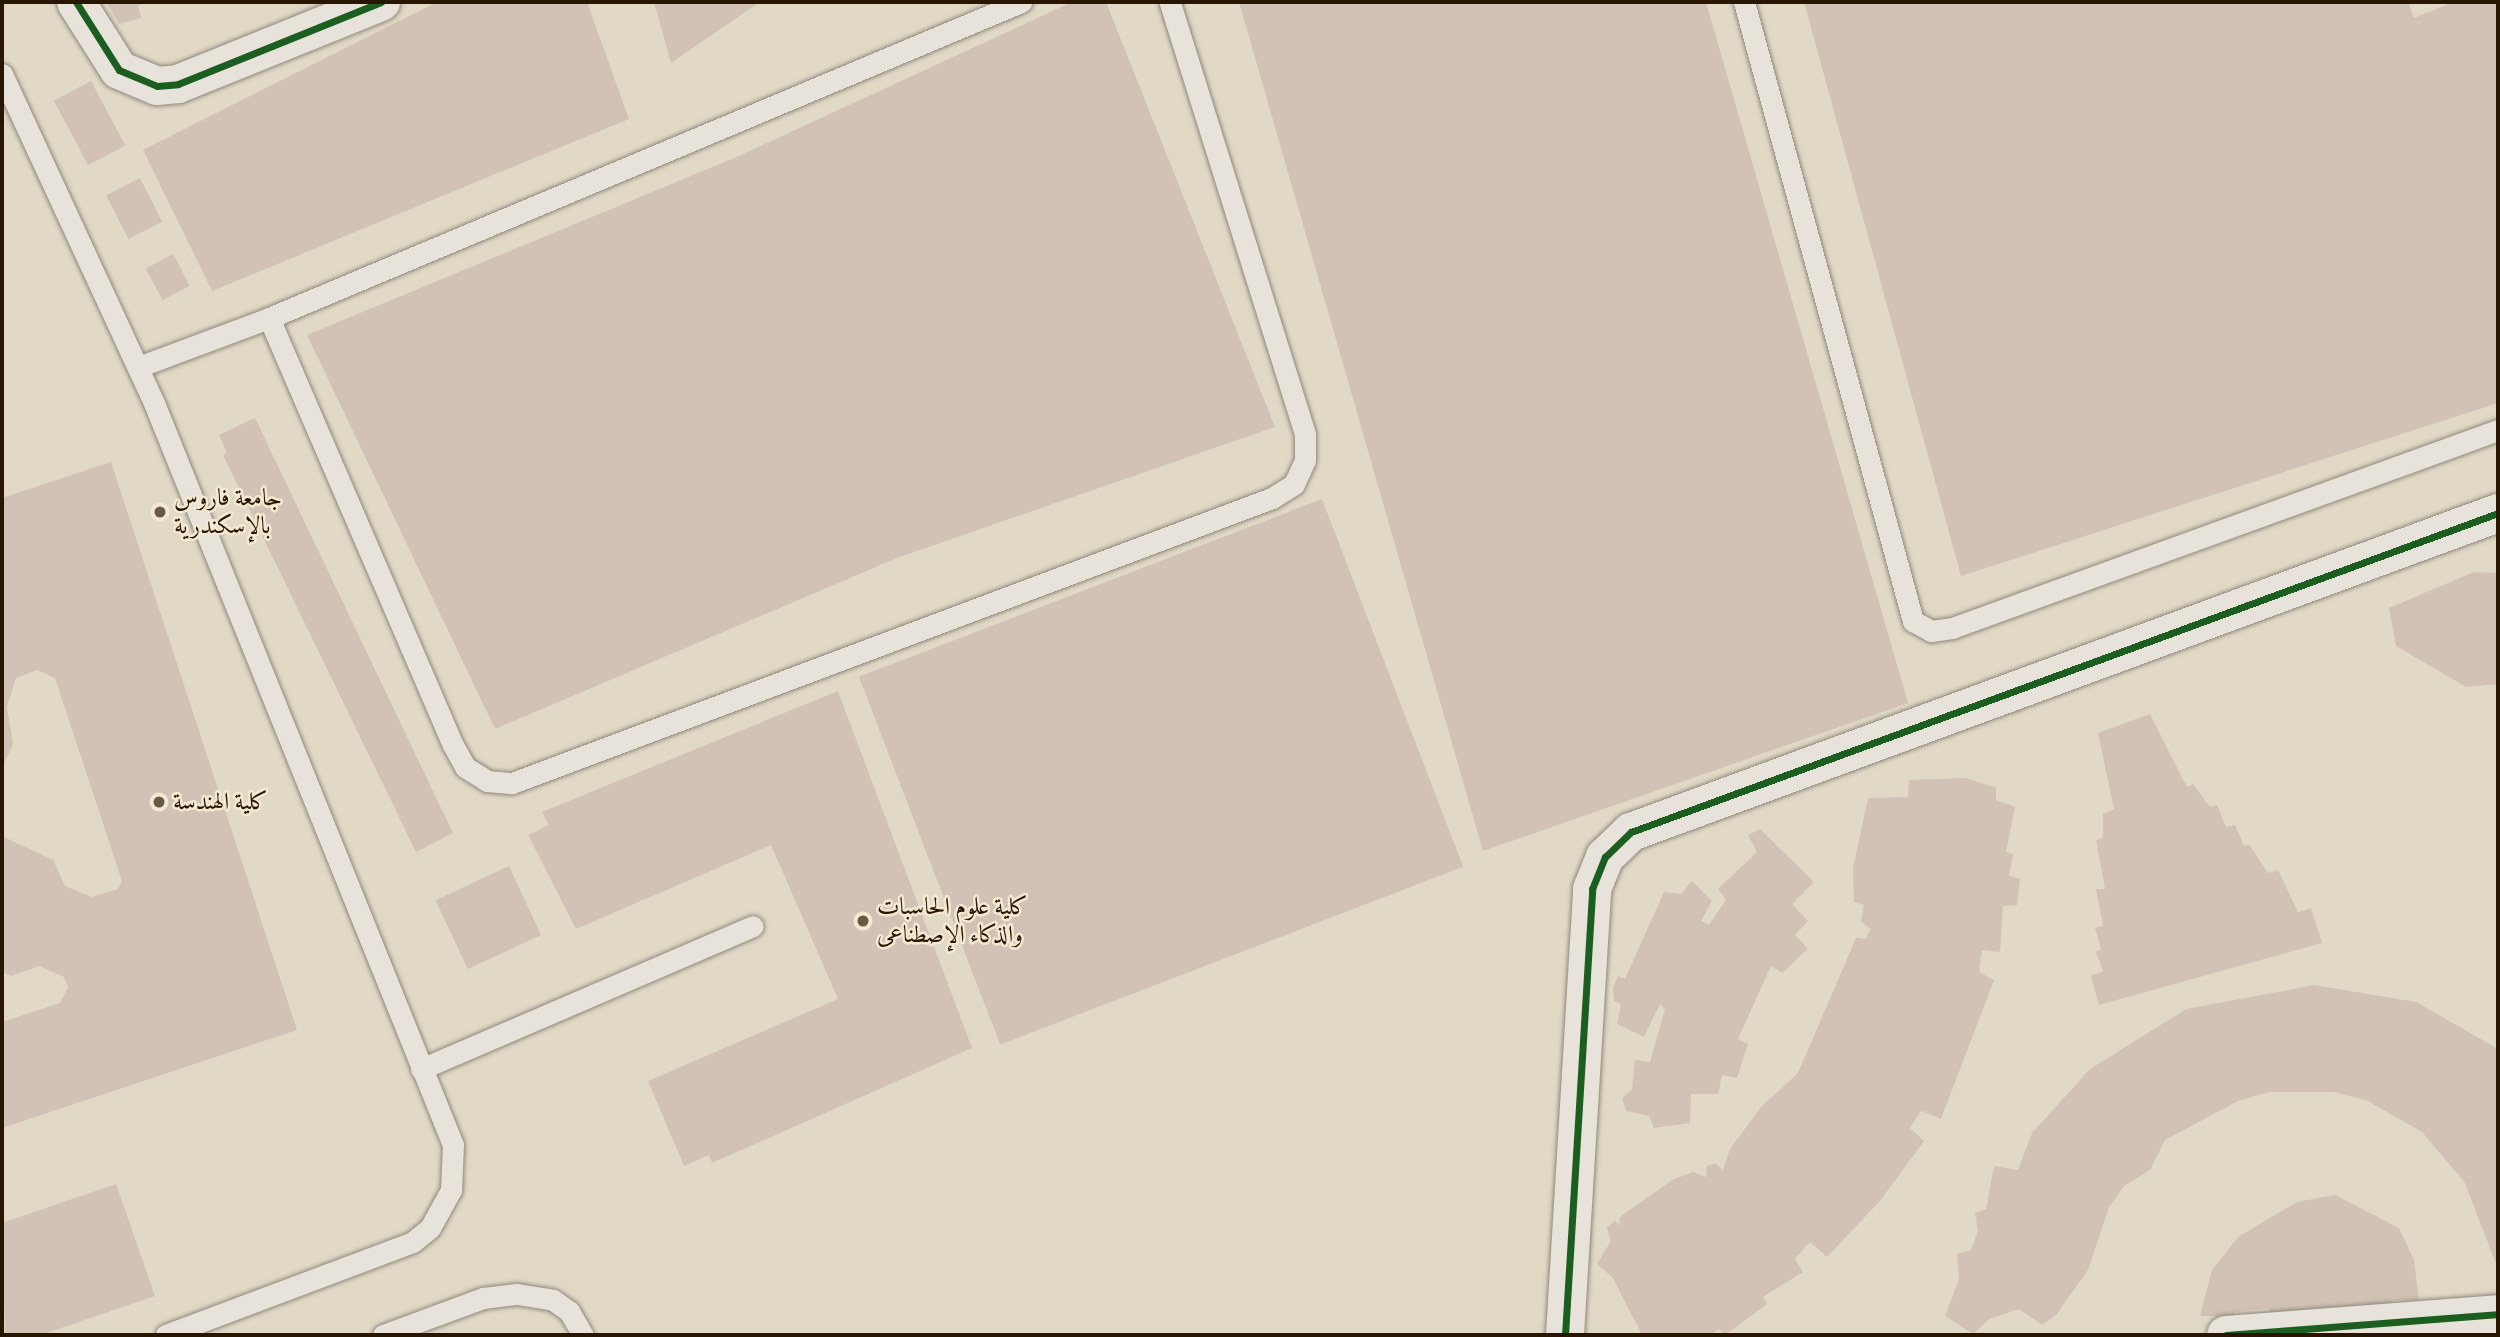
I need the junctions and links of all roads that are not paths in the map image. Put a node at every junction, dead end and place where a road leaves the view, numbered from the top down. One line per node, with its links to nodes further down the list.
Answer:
1 (76, 2): 2 (street)
2 (382, 2)
3 (1021, 2): 7 (lane)
4 (1170, 2): 7 (lane)
5 (1744, 2): 9 (lane)
6 (2, 75): 8 (lane)
7 (269, 318): 8 (lane)
8 (138, 367): 12 (lane)
9 (2498, 430)
10 (2498, 513): 17 (street)
11 (753, 926): 12 (lane)
12 (421, 1069): 14 (lane)
13 (2498, 1314): 18 (street)
14 (166, 1335)
15 (383, 1335): 16 (lane)
16 (583, 1335)
17 (1564, 1335)
18 (2226, 1335)

